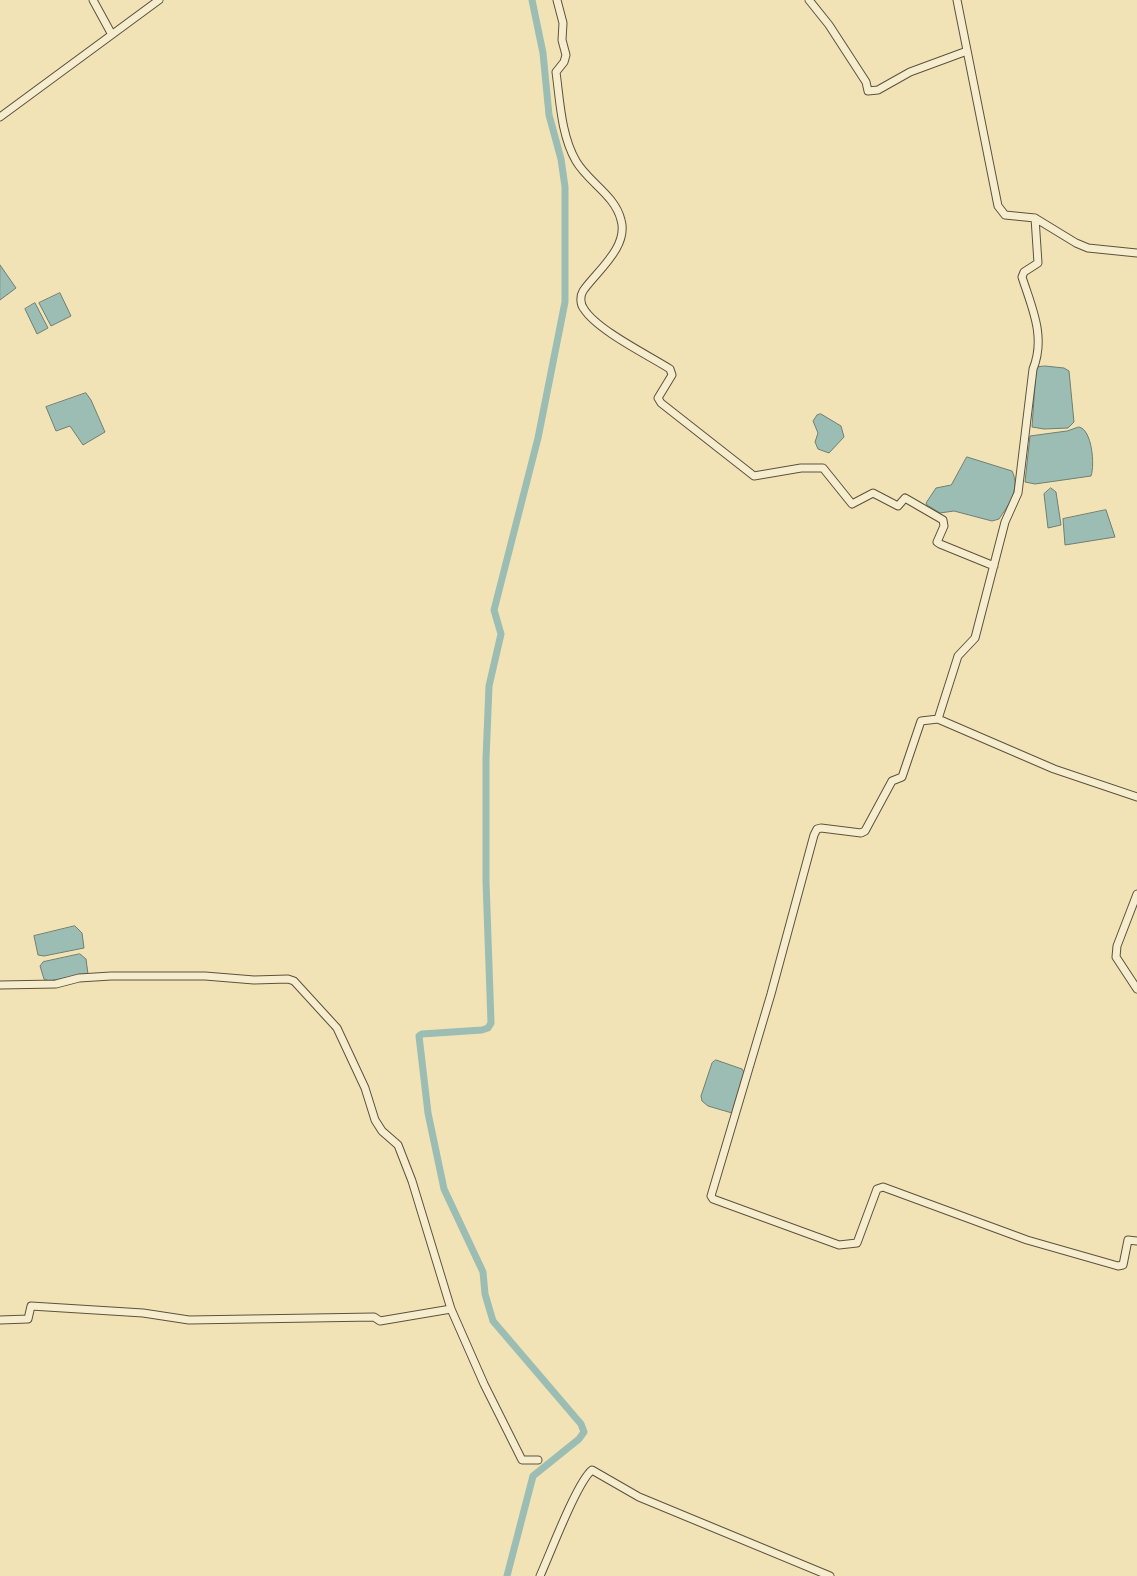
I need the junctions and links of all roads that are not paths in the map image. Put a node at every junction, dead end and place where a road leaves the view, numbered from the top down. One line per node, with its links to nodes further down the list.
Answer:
1 (93, 0): 6 (street)
2 (159, 0): 6 (street)
3 (557, 0): 11 (street)
4 (810, 0): 7 (street)
5 (957, 0): 7 (street)
6 (111, 33): 8 (street)
7 (968, 51): 9 (street)
8 (0, 117)
9 (1035, 218): 10 (street); 11 (street)
10 (1137, 253)
11 (994, 566): 12 (street)
12 (938, 718): 13 (street); 17 (street)
13 (1137, 797)
14 (1137, 894): 16 (street)
15 (0, 985): 18 (street)
16 (1137, 989)
17 (1137, 1240)
18 (451, 1308): 19 (street); 20 (street)
19 (0, 1320)
20 (538, 1460)
21 (540, 1576): 22 (street)
22 (830, 1576)

